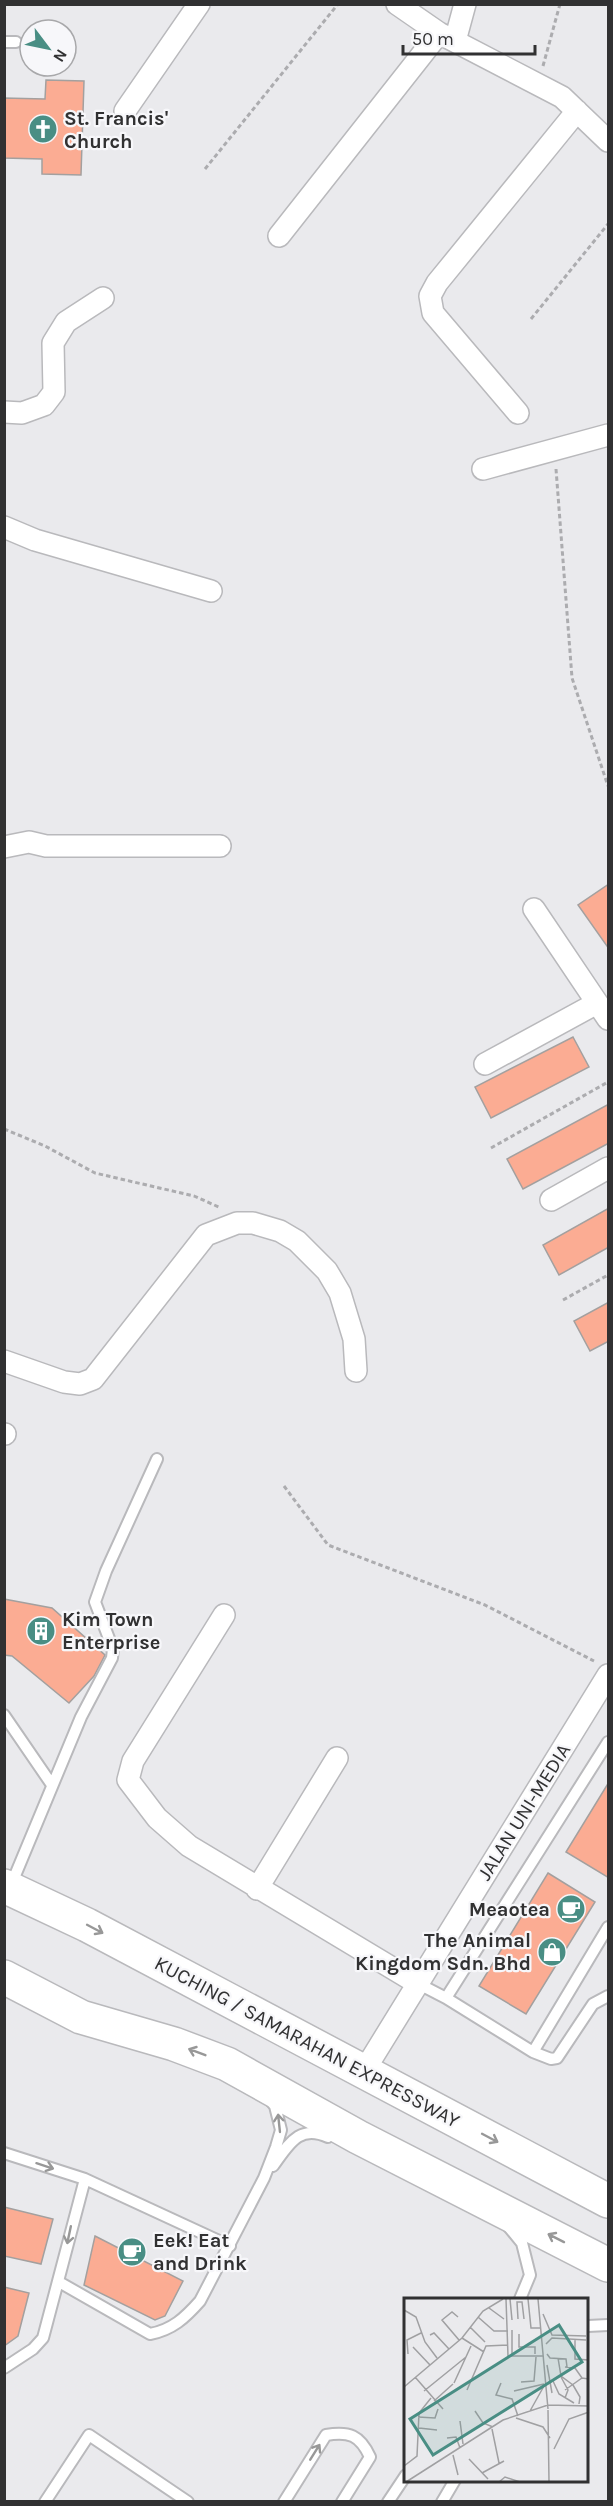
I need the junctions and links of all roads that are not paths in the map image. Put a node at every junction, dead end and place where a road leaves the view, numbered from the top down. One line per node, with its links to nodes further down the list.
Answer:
1 (199, 4): 5 (street)
2 (397, 4): 4 (street)
3 (465, 4): 4 (street)
4 (447, 37): 6 (street); 8 (street)
5 (125, 111)
6 (577, 111): 7 (street); 11 (street)
7 (609, 141)
8 (279, 236)
9 (103, 298): 10 (street)
10 (4, 412)
11 (518, 413)
12 (609, 435): 13 (street)
13 (483, 469)
14 (4, 527): 15 (street)
15 (211, 591)
16 (220, 846): 17 (street)
17 (4, 847)
18 (534, 909): 19 (street)
19 (603, 1011): 20 (street)
20 (485, 1064)
21 (609, 1168): 22 (street)
22 (550, 1200)
23 (4, 1361): 24 (street)
24 (356, 1371)
25 (157, 1459): 32 (lane)
26 (224, 1615): 34 (street)
27 (604, 1670): 28 (street, JALAN UNI-MEDIA)
28 (603, 1697): 37 (street, JALAN UNI-MEDIA)
29 (4, 1715): 32 (lane)
30 (609, 1742): 39 (lane)
31 (337, 1758): 34 (street)
32 (52, 1785): 33 (lane)
33 (8, 1878): 44 (highway, KUCHING / SAMARAHAN EXPRESSWAY, one-way to 44)
34 (257, 1889): 37 (street)
35 (609, 1927): 42 (lane)
36 (4, 1977): 41 (highway)
37 (417, 1983): 39 (lane); 44 (street, JALAN UNI-MEDIA)
38 (609, 1996): 42 (lane)
39 (446, 1998): 42 (lane)
40 (4, 2005): 41 (highway)
41 (81, 2017): 43 (highway, one-way to 41)
42 (533, 2052)
43 (227, 2064): 45 (highway); 47 (lane, one-way to 43)
44 (364, 2071): 49 (highway, KUCHING / SAMARAHAN EXPRESSWAY, one-way to 49)
45 (358, 2137): 47 (lane); 50 (highway)
46 (4, 2153): 48 (lane, one-way to 48)
47 (264, 2178): 51 (lane)
48 (85, 2179): 51 (lane); 53 (lane, one-way to 53)
49 (609, 2200)
50 (490, 2204): 52 (highway, one-way to 50); 54 (lane)
51 (230, 2246): 53 (lane)
52 (609, 2265)
53 (59, 2282): 57 (lane)
54 (520, 2298)
55 (609, 2325): 56 (lane)
56 (589, 2326)
57 (4, 2368)
58 (404, 2478): 64 (lane)
59 (454, 2482): 65 (lane)
60 (45, 2502): 61 (lane)
61 (188, 2502)
62 (284, 2502): 63 (lane, one-way to 63)
63 (342, 2502)
64 (388, 2502)
65 (442, 2502)

